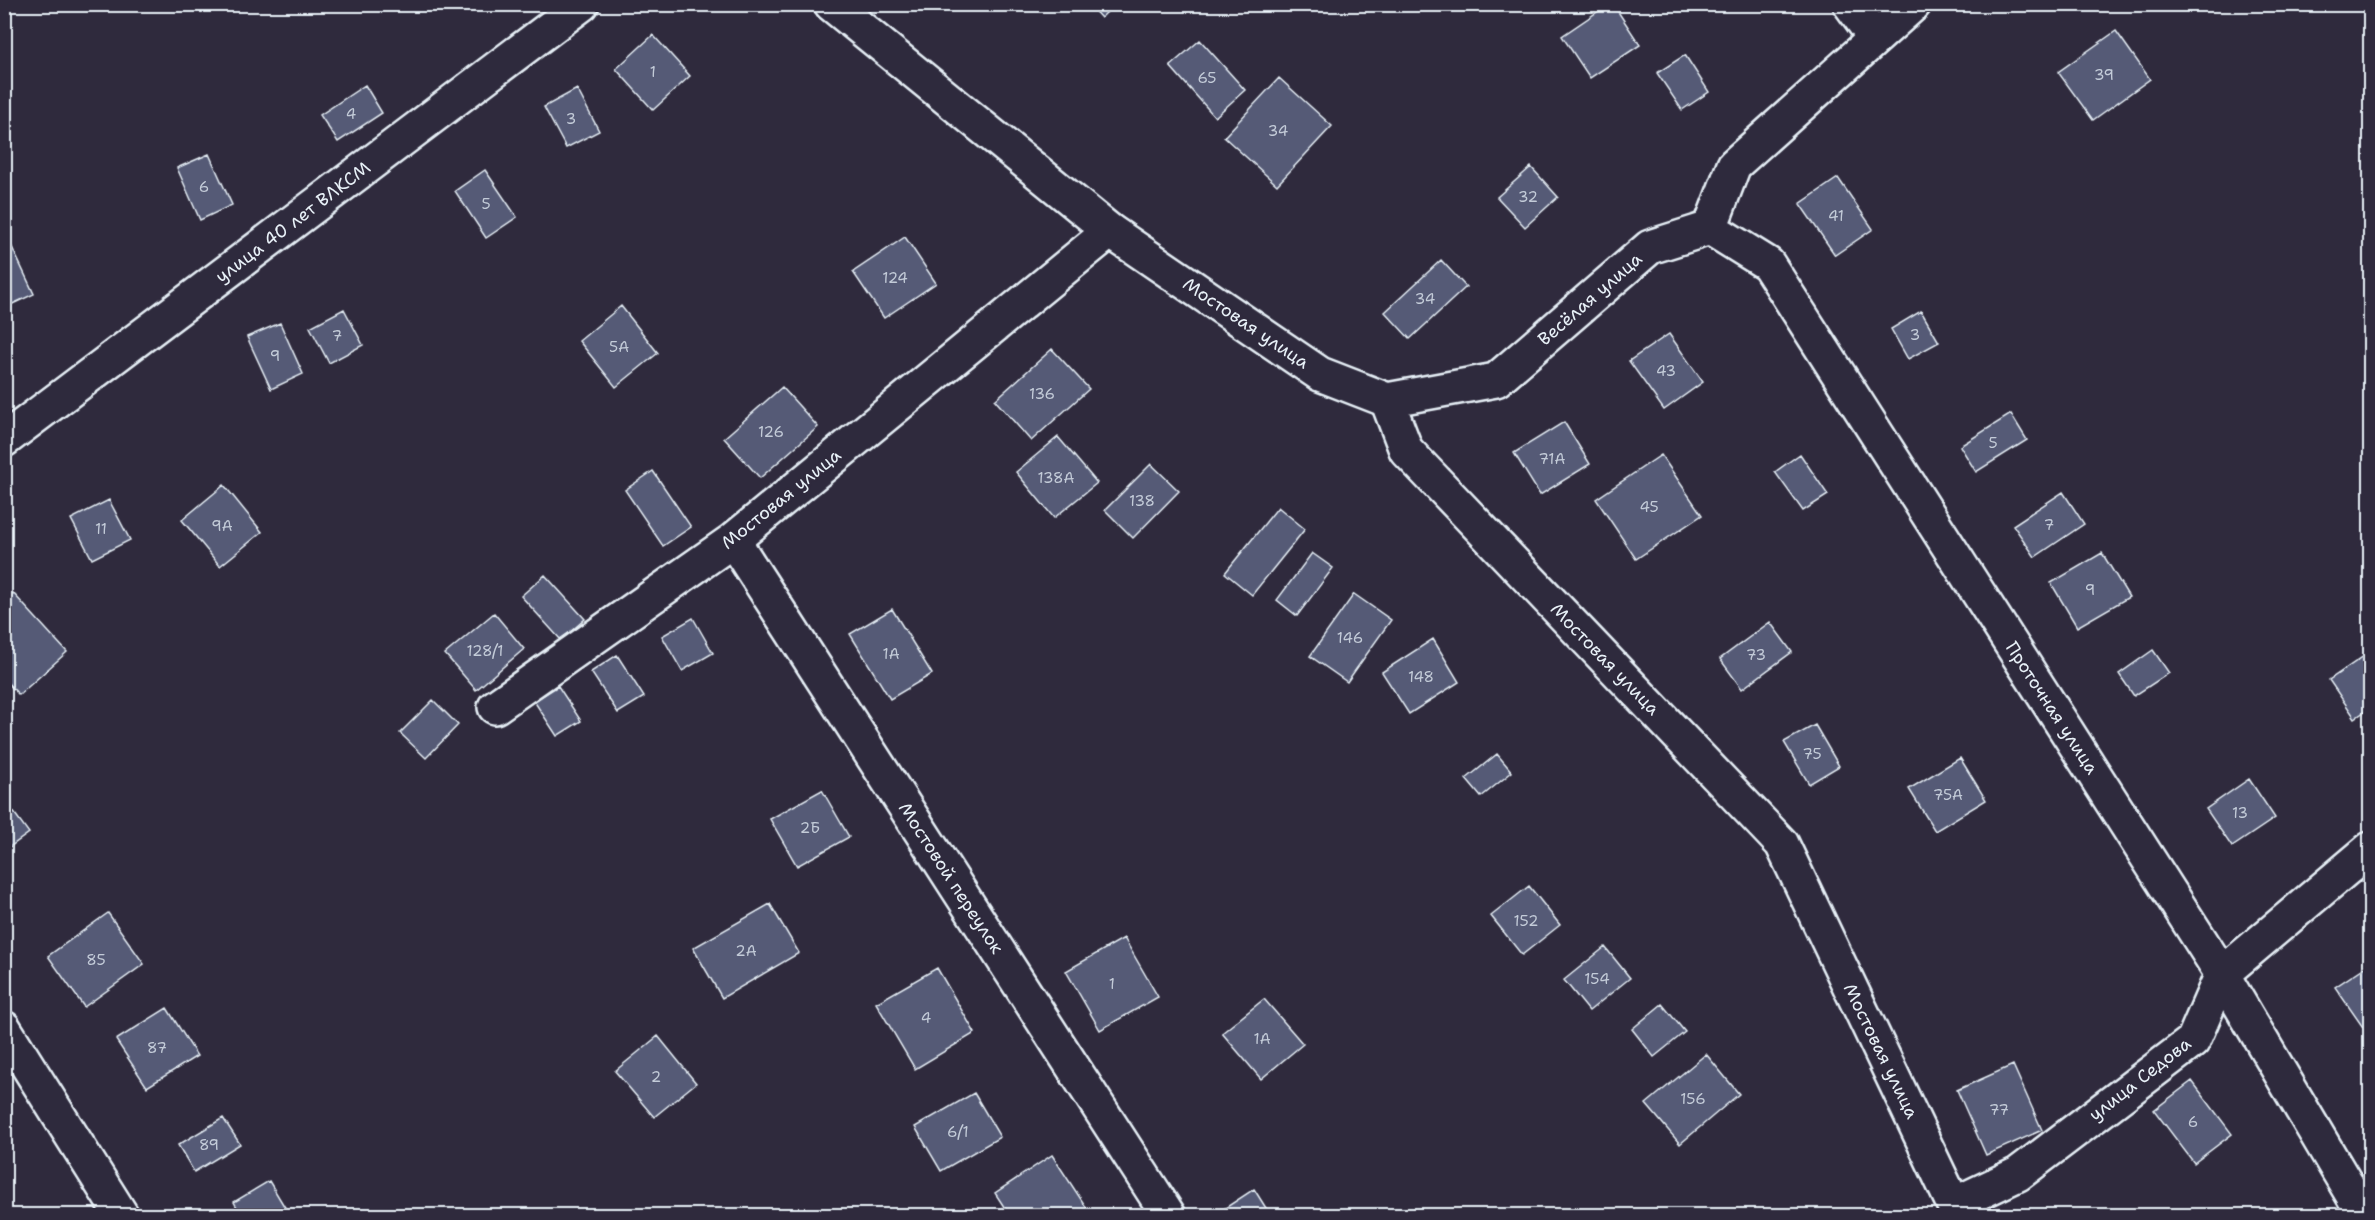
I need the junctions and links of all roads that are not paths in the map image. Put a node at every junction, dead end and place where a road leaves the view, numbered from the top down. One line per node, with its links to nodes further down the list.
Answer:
1 (582, 4): 9 (street, улица 40 лет ВЛКСМ)
2 (831, 4): 7 (street, Мостовая улица)
3 (1850, 4): 5 (street)
4 (1914, 4): 5 (street)
5 (1875, 38): 6 (street)
6 (1710, 228): 8 (street, Весёлая улица); 13 (street, Проточная улица)
7 (1110, 231): 8 (street, Мостовая улица); 10 (street, Мостовая улица)
8 (1387, 400): 15 (street, Мостовая улица)
9 (4, 440)
10 (733, 540): 11 (street, Мостовая улица); 17 (street, Мостовой переулок)
11 (495, 707)
12 (2370, 849): 13 (street, улица Седова)
13 (2222, 974): 15 (street, улица Седова); 18 (street, Проточная улица)
14 (4, 1028): 16 (street)
15 (1957, 1210)
16 (122, 1215)
17 (1169, 1215)
18 (2365, 1215)

